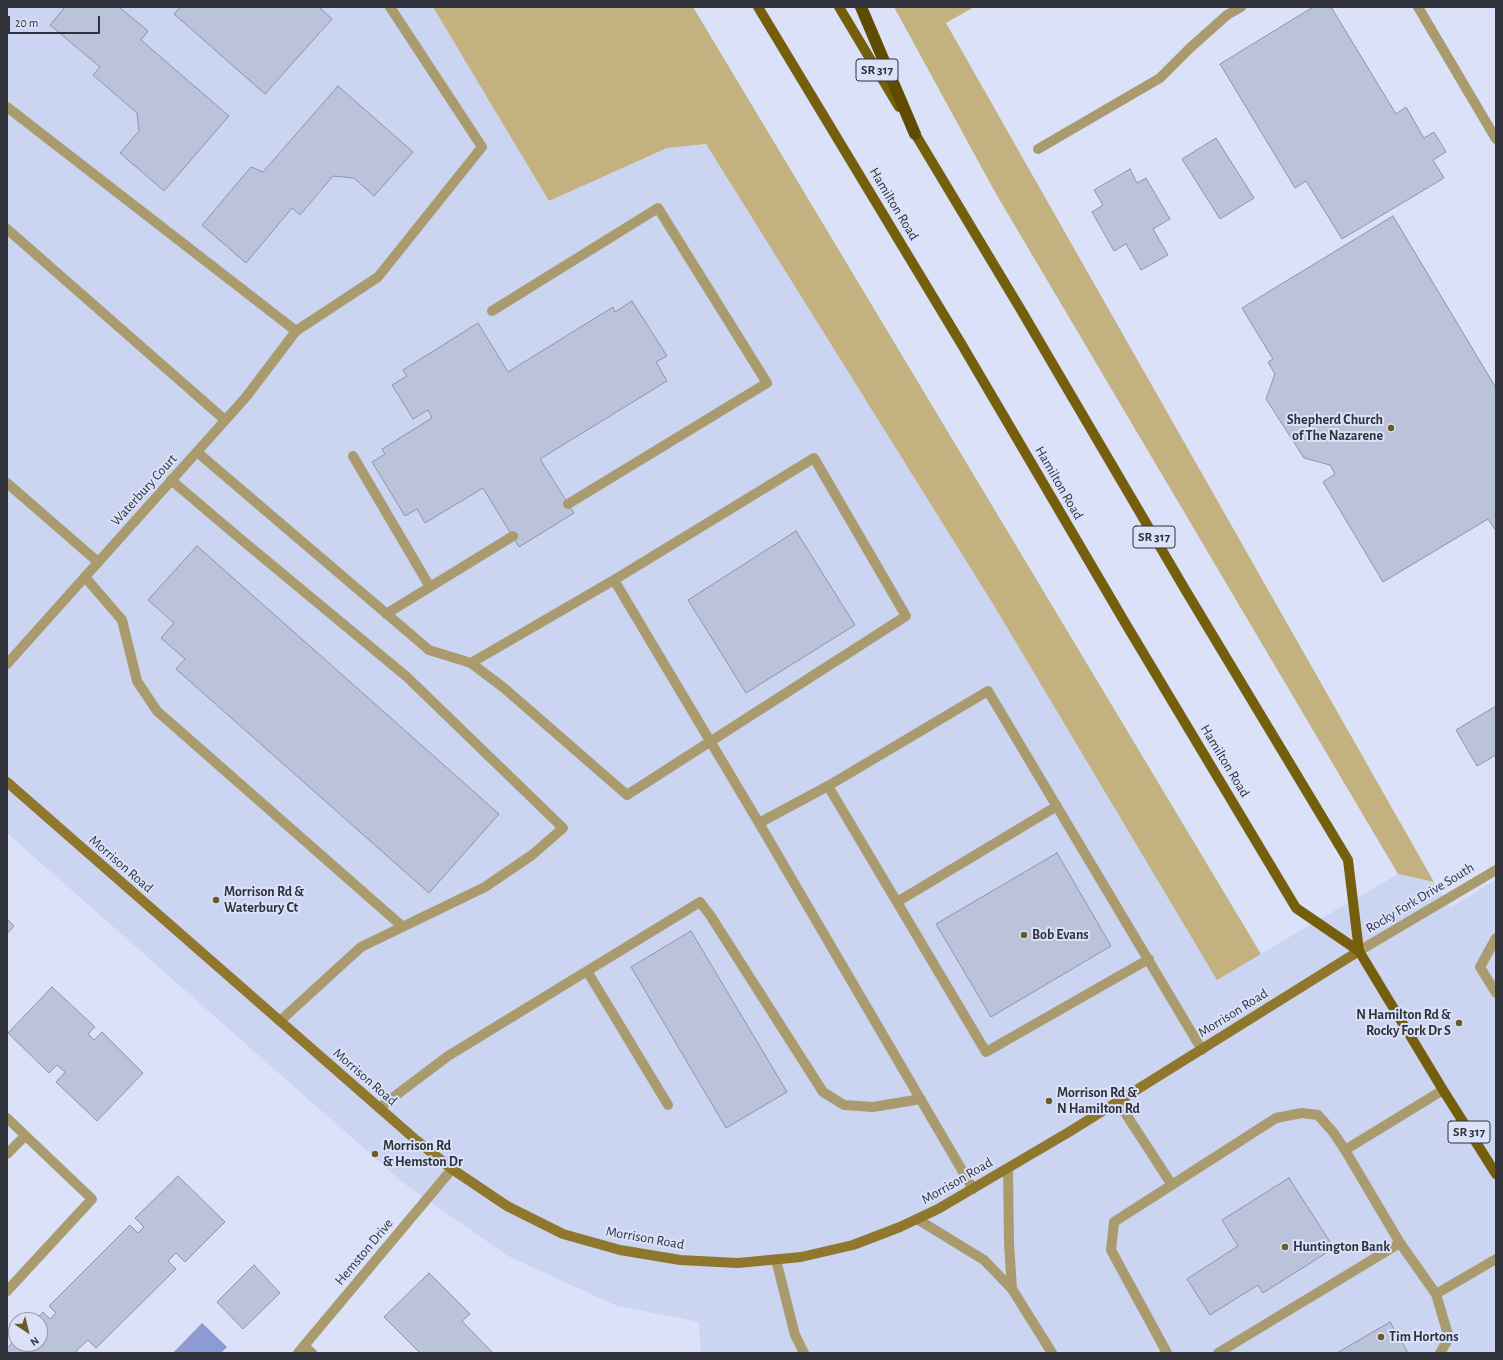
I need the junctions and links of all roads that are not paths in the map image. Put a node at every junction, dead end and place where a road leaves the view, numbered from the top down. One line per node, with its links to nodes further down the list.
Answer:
1 (390, 7): 13 (street, Waterbury Court)
2 (758, 7): 37 (main road, Hamilton Road / SR 317)
3 (839, 7): 8 (main road, Hamilton Road / SR 317)
4 (861, 7): 8 (highway)
5 (1240, 7): 10 (street)
6 (1418, 7): 9 (street)
7 (7, 107): 13 (street)
8 (915, 134): 37 (main road, Hamilton Road / SR 317)
9 (1496, 139)
10 (1038, 149)
11 (7, 229): 14 (street)
12 (492, 311): 19 (street)
13 (296, 331): 14 (street, Waterbury Court)
14 (225, 420): 15 (street, Waterbury Court)
15 (197, 452): 17 (street, Waterbury Court); 25 (street)
16 (353, 456): 24 (street)
17 (171, 480): 21 (street, Waterbury Court); 35 (street)
18 (7, 483): 21 (street)
19 (568, 504)
20 (513, 536): 24 (street)
21 (98, 562): 22 (street, Waterbury Court)
22 (85, 577): 27 (street, Waterbury Court); 35 (street)
23 (614, 580): 26 (street); 28 (street); 28 (street)
24 (430, 587): 25 (street)
25 (386, 614): 26 (street)
26 (471, 663): 28 (street)
27 (7, 664)
28 (710, 742): 32 (street)
29 (7, 782): 41 (main road, Morrison Road)
30 (828, 786): 31 (street); 32 (street); 34 (street)
31 (1057, 806): 34 (street); 38 (street)
32 (759, 823): 44 (street)
33 (1496, 870): 37 (street, Rocky Fork Drive South)
34 (897, 902): 38 (street)
35 (403, 927): 41 (street)
36 (1496, 938): 40 (street)
37 (1359, 951): 42 (main road, Morrison Road); 43 (main road, Hamilton Road / SR 317)
38 (1149, 959): 42 (street)
39 (587, 971): 44 (street); 46 (street); 47 (street)
40 (1496, 993)
41 (280, 1021): 47 (main road, Morrison Road)
42 (1202, 1050): 45 (main road, Morrison Road)
43 (1443, 1090): 50 (street); 54 (main road, Hamilton Road / SR 317)
44 (921, 1100): 56 (street)
45 (1118, 1102): 52 (main road, Morrison Road); 55 (street)
46 (668, 1105)
47 (379, 1108): 53 (main road, Morrison Road)
48 (7, 1118): 49 (street)
49 (25, 1136): 51 (street); 62 (street)
50 (1345, 1150): 55 (street); 58 (street)
51 (7, 1154)
52 (1008, 1168): 56 (main road, Morrison Road); 61 (street)
53 (452, 1169): 60 (main road, Morrison Road); 64 (street, Hemston Drive)
54 (1496, 1174)
55 (1172, 1185): 68 (street)
56 (973, 1189): 57 (main road, Morrison Road)
57 (917, 1219): 60 (main road, Morrison Road); 61 (street)
58 (1400, 1243): 63 (street); 69 (street)
59 (1496, 1258): 63 (street)
60 (776, 1260): 66 (street)
61 (1012, 1289): 67 (street)
62 (7, 1291)
63 (1436, 1294): 70 (street)
64 (301, 1349): 65 (street)
65 (312, 1353)
66 (804, 1353)
67 (1052, 1353)
68 (1168, 1353)
69 (1218, 1353)
70 (1440, 1353)

